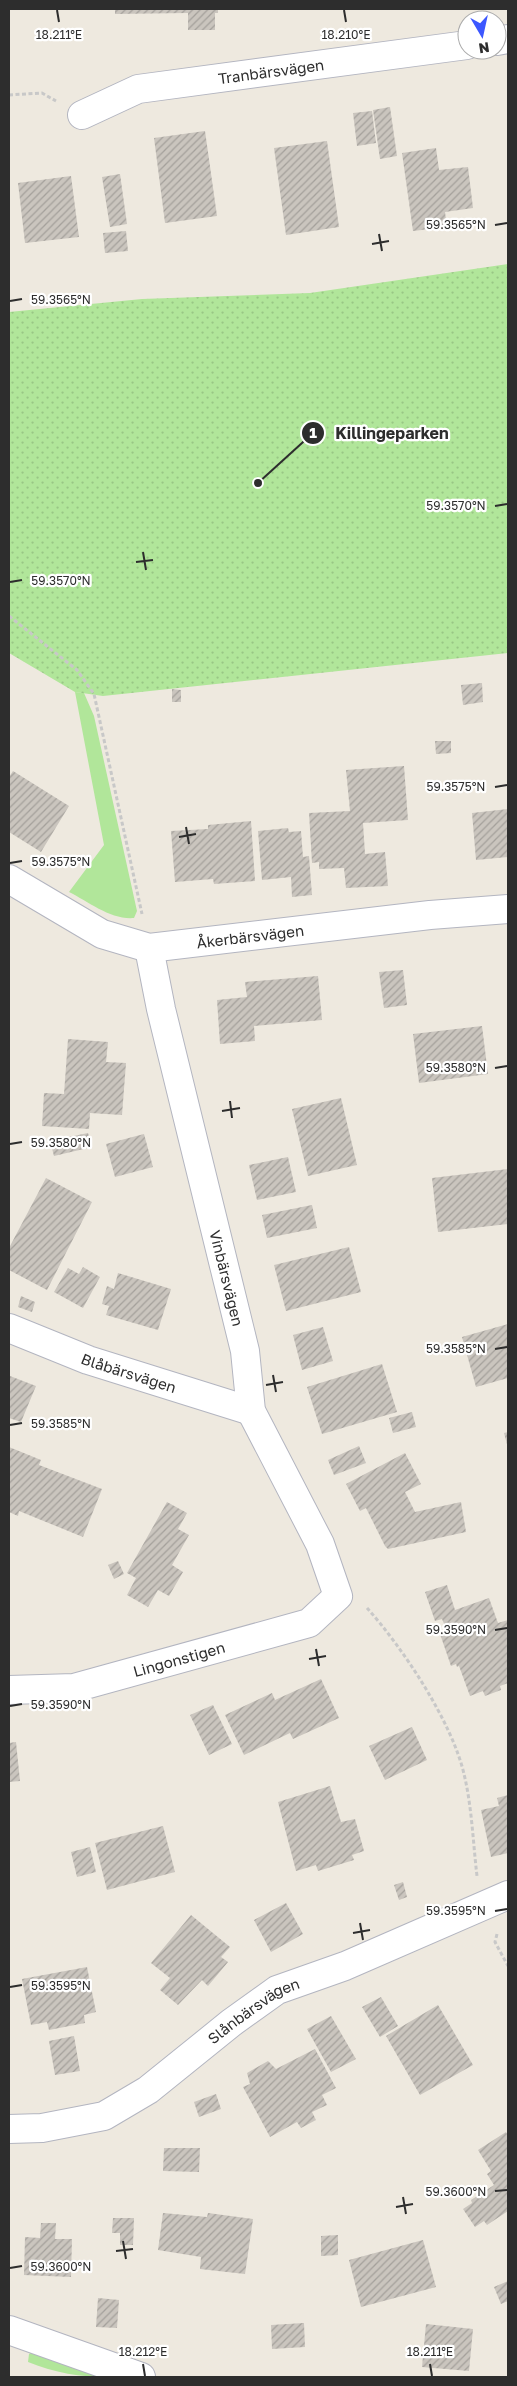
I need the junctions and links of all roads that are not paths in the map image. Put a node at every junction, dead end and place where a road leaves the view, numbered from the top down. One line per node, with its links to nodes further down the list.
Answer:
1 (457, 46): 2 (street, Tranbärsvägen)
2 (82, 115)
3 (9, 879): 5 (street, Åkerbärsvägen)
4 (508, 909): 5 (street, Åkerbärsvägen)
5 (149, 948): 7 (street, Vinbärsvägen)
6 (9, 1328): 7 (street, Blåbärsvägen)
7 (251, 1411): 8 (street, Vinbärsvägen)
8 (338, 1596): 9 (street, Lingonstigen)
9 (9, 1690)
10 (499, 1898): 11 (street, Slånbärsvägen)
11 (9, 2129)
12 (9, 2330): 13 (street)
13 (141, 2377)

